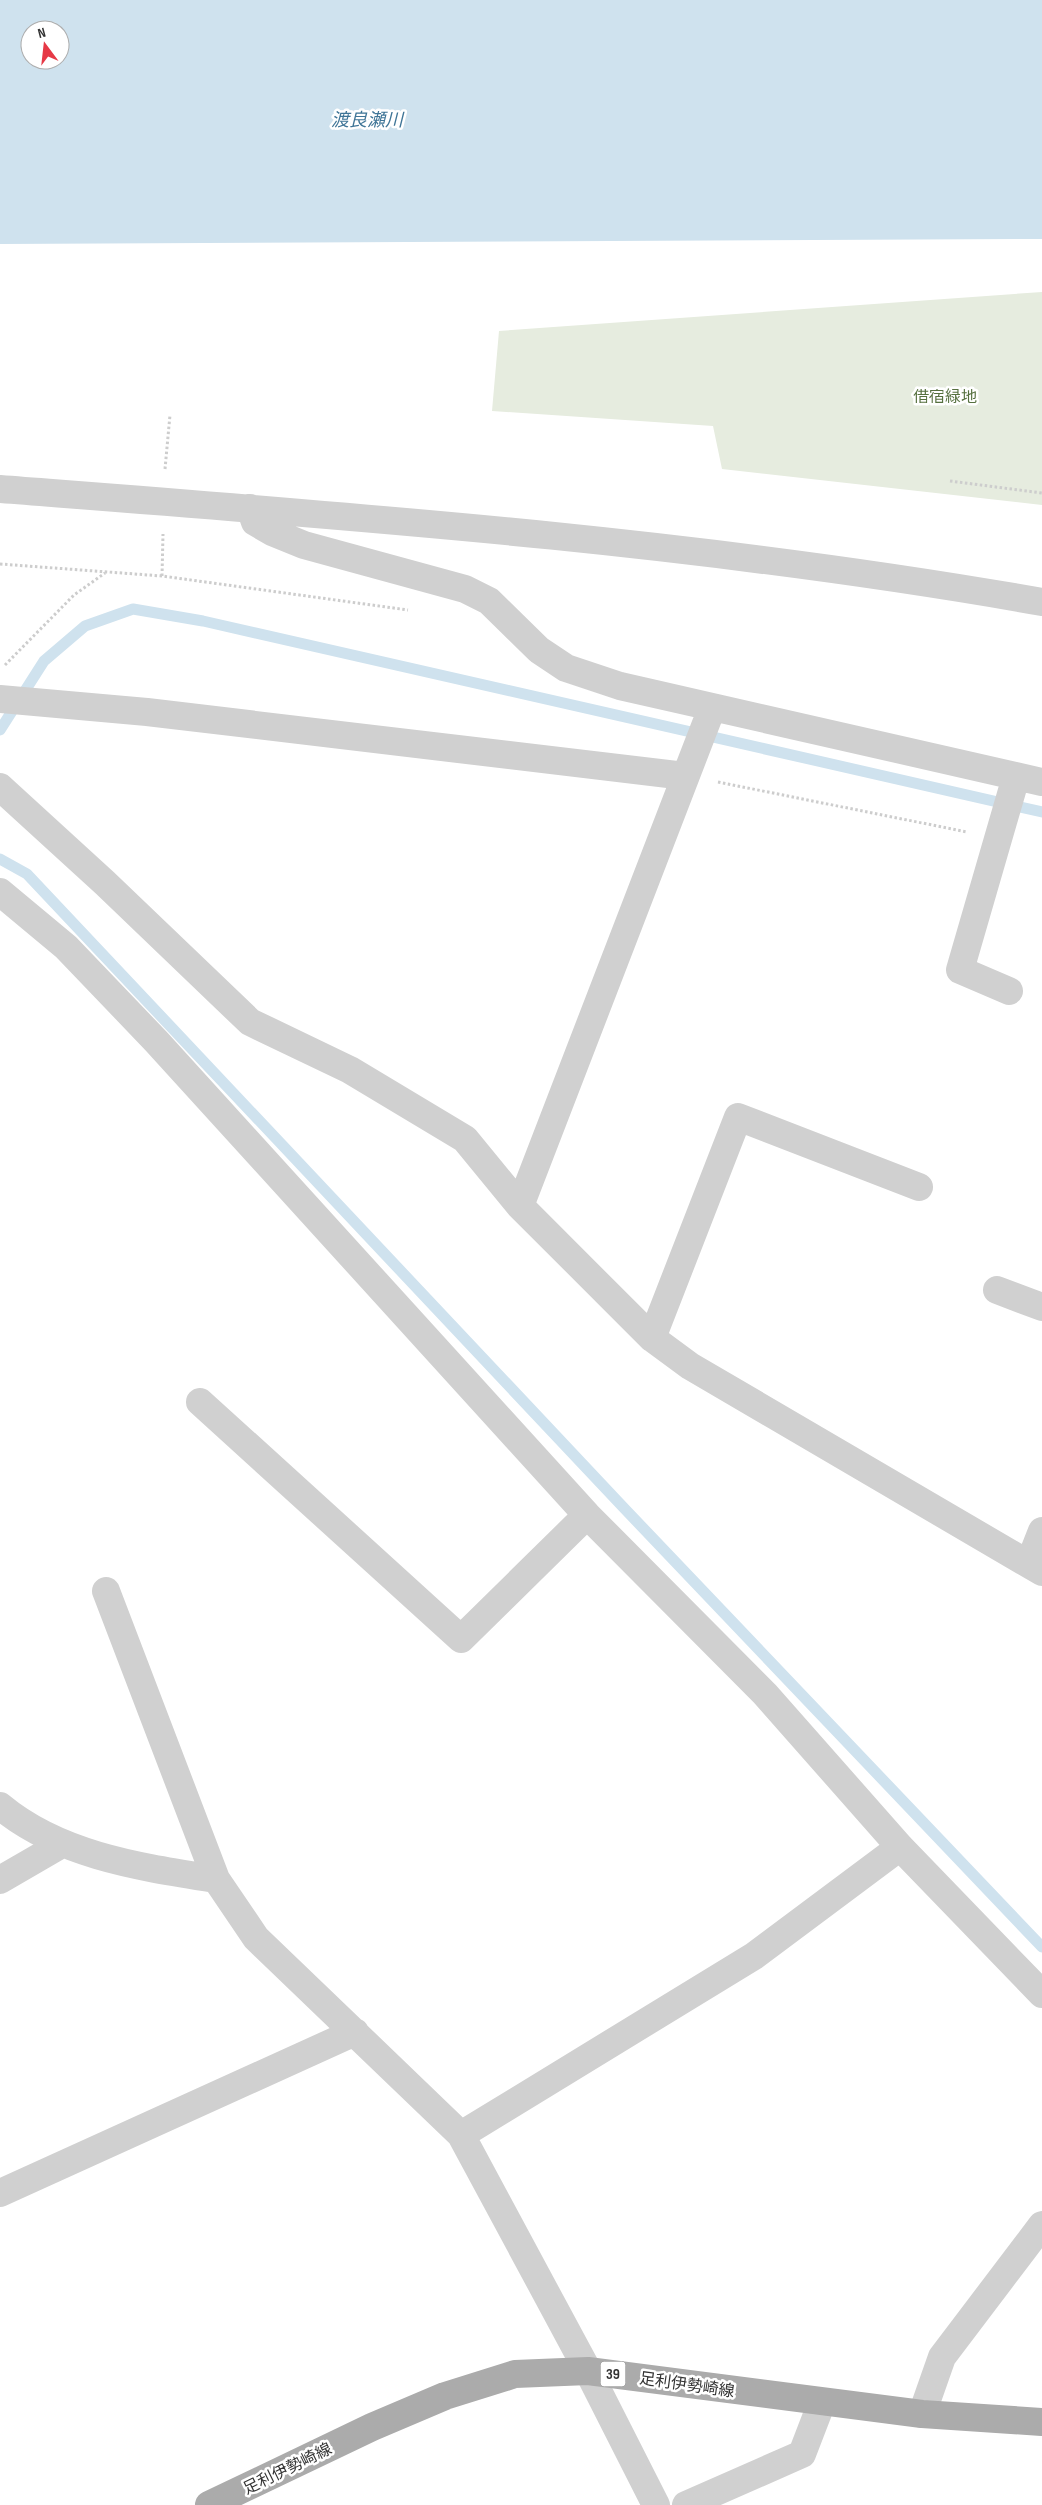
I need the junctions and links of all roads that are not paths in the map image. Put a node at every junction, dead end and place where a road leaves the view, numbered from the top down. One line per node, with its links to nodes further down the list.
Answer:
1 (0, 489): 2 (street)
2 (250, 508): 3 (street); 5 (street)
3 (1042, 602)
4 (0, 699): 6 (street)
5 (712, 708): 6 (street); 7 (street)
6 (685, 776): 13 (street)
7 (1016, 777): 8 (street); 11 (street)
8 (1042, 782)
9 (0, 787): 13 (street)
10 (0, 892): 18 (street)
11 (1009, 991)
12 (919, 1187): 16 (street)
13 (520, 1206): 16 (street)
14 (997, 1290): 15 (street)
15 (1042, 1308)
16 (652, 1338): 20 (street)
17 (200, 1402): 18 (street)
18 (588, 1515): 24 (street)
19 (1042, 1531): 20 (street)
20 (1035, 1568)
21 (106, 1591): 25 (street)
22 (0, 1806): 23 (street)
23 (62, 1844): 25 (street); 26 (street)
24 (900, 1847): 27 (street); 29 (street)
25 (216, 1879): 28 (street)
26 (0, 1880)
27 (1042, 1994)
28 (356, 2032): 29 (street); 30 (street)
29 (461, 2135): 32 (street)
30 (0, 2193)
31 (1042, 2225): 34 (street)
32 (588, 2371): 33 (main road, 足利伊勢崎線 / 39); 36 (main road, 足利伊勢崎線 / 39); 37 (street)
33 (822, 2402): 34 (main road, 足利伊勢崎線 / 39); 38 (street)
34 (922, 2414): 35 (main road, 足利伊勢崎線 / 39)
35 (1042, 2422)
36 (209, 2505)
37 (656, 2505)
38 (686, 2505)

